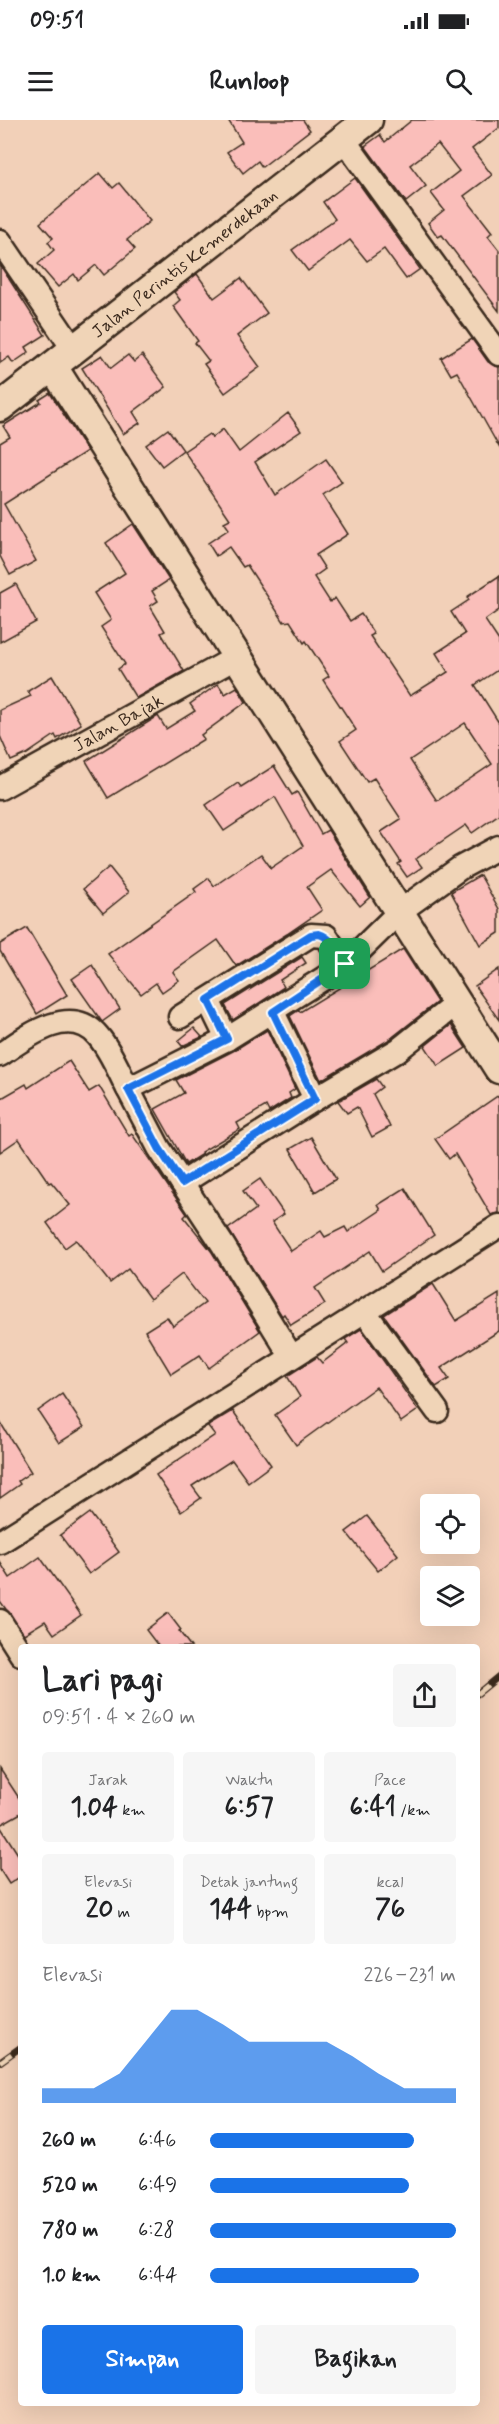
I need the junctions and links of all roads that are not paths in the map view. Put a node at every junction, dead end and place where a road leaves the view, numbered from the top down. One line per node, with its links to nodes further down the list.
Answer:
1 (368, 120): 2 (street, Jalan Perintis Kemerdekaan)
2 (344, 140): 4 (street); 5 (street, Jalan Perintis Kemerdekaan)
3 (0, 242): 5 (street)
4 (499, 354)
5 (63, 359): 6 (street, Jalan Perintis Kemerdekaan); 7 (street)
6 (0, 407)
7 (237, 657): 8 (street, Jalan Bajak); 10 (street)
8 (0, 788)
9 (499, 847): 10 (street)
10 (399, 912): 11 (street); 13 (street)
11 (345, 964): 12 (street); 14 (street)
12 (208, 1000): 15 (street); 16 (street)
13 (457, 1003): 18 (street); 20 (street)
14 (273, 1012): 16 (street); 20 (street)
15 (180, 1017)
16 (227, 1039): 19 (street)
17 (0, 1055): 19 (street)
18 (499, 1070)
19 (128, 1089): 21 (street)
20 (315, 1099): 21 (street)
21 (182, 1183): 24 (street)
22 (499, 1226): 23 (street)
23 (365, 1312): 24 (street); 25 (street)
24 (291, 1356): 26 (street)
25 (437, 1411)
26 (0, 1542)
27 (0, 1620): 28 (street)
28 (18, 1649)

